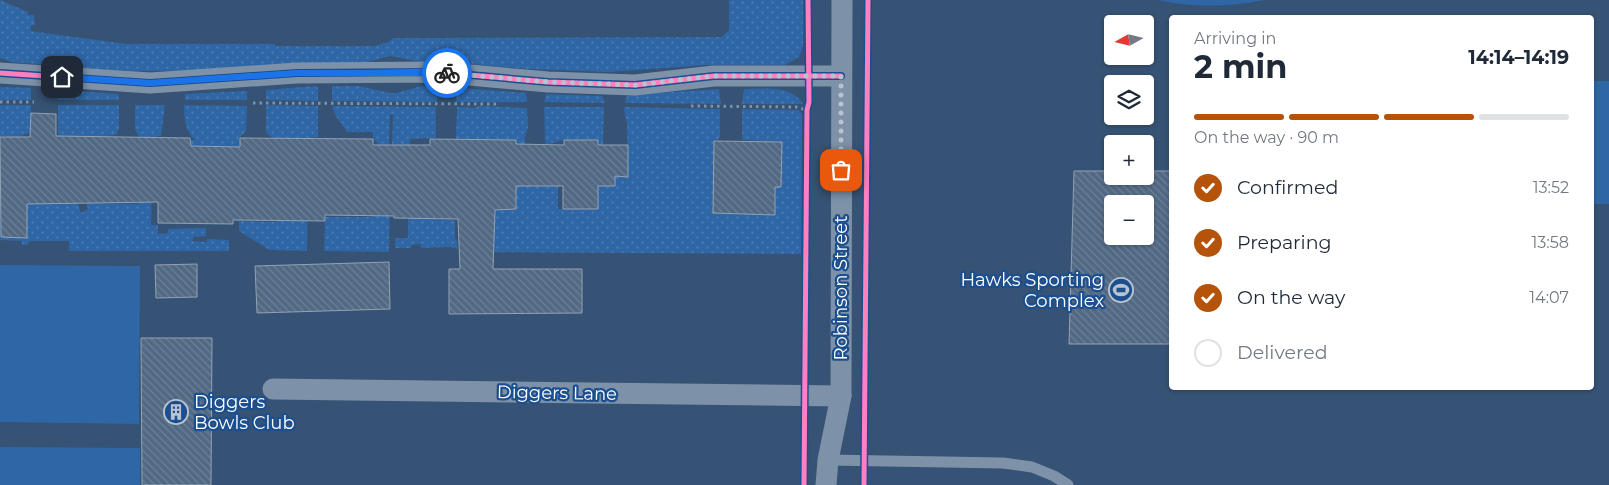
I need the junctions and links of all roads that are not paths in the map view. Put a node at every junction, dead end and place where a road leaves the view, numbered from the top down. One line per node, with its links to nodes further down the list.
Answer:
1 (842, 0): 3 (street, Robinson Street)
2 (0, 73): 3 (street)
3 (841, 76): 5 (street, Robinson Street)
4 (273, 389): 5 (street, Diggers Lane)
5 (841, 396): 6 (street, Robinson Street)
6 (828, 460): 7 (street, Robinson Street); 8 (lane)
7 (826, 485)
8 (1068, 485)

